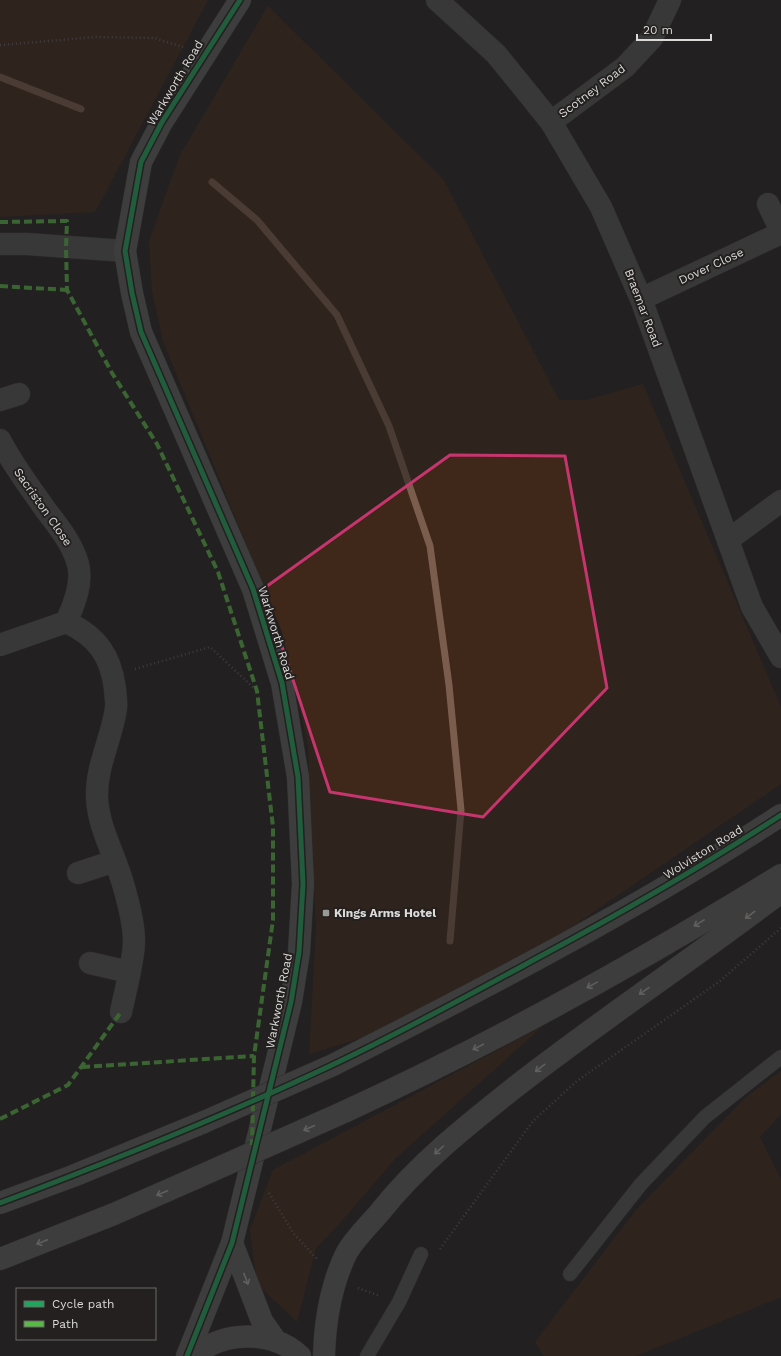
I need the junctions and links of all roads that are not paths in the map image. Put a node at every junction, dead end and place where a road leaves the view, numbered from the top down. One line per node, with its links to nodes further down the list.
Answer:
1 (240, 0): 8 (street, Warkworth Road)
2 (437, 0): 4 (street, Braemar Road)
3 (670, 0): 4 (street, Scotney Road)
4 (551, 122): 9 (street, Braemar Road)
5 (768, 204): 6 (street, Dover Close)
6 (781, 232): 9 (street, Dover Close)
7 (0, 244): 8 (street)
8 (125, 251): 26 (street, Warkworth Road)
9 (641, 299): 12 (street, Braemar Road)
10 (0, 440): 13 (street, Sacriston Close)
11 (781, 501): 12 (street)
12 (728, 540): 15 (street, Braemar Road)
13 (66, 622): 14 (street); 17 (street)
14 (0, 644)
15 (781, 657)
16 (781, 815): 25 (street, Wolviston Road, bridge)
17 (115, 861): 18 (street); 22 (street)
18 (78, 873)
19 (781, 875): 28 (street, one-way to 28, bridge)
20 (781, 892): 34 (street, one-way to 34)
21 (90, 963): 22 (street)
22 (129, 972): 23 (street)
23 (121, 1012)
24 (781, 1057): 29 (lane)
25 (0, 1203)
26 (232, 1242): 30 (street, one-way to 30); 31 (street, Warkworth Road)
27 (421, 1254): 35 (lane)
28 (0, 1259)
29 (570, 1274)
30 (276, 1341): 32 (street); 33 (street)
31 (187, 1356)
32 (194, 1356)
33 (300, 1356)
34 (324, 1356)
35 (367, 1356)

